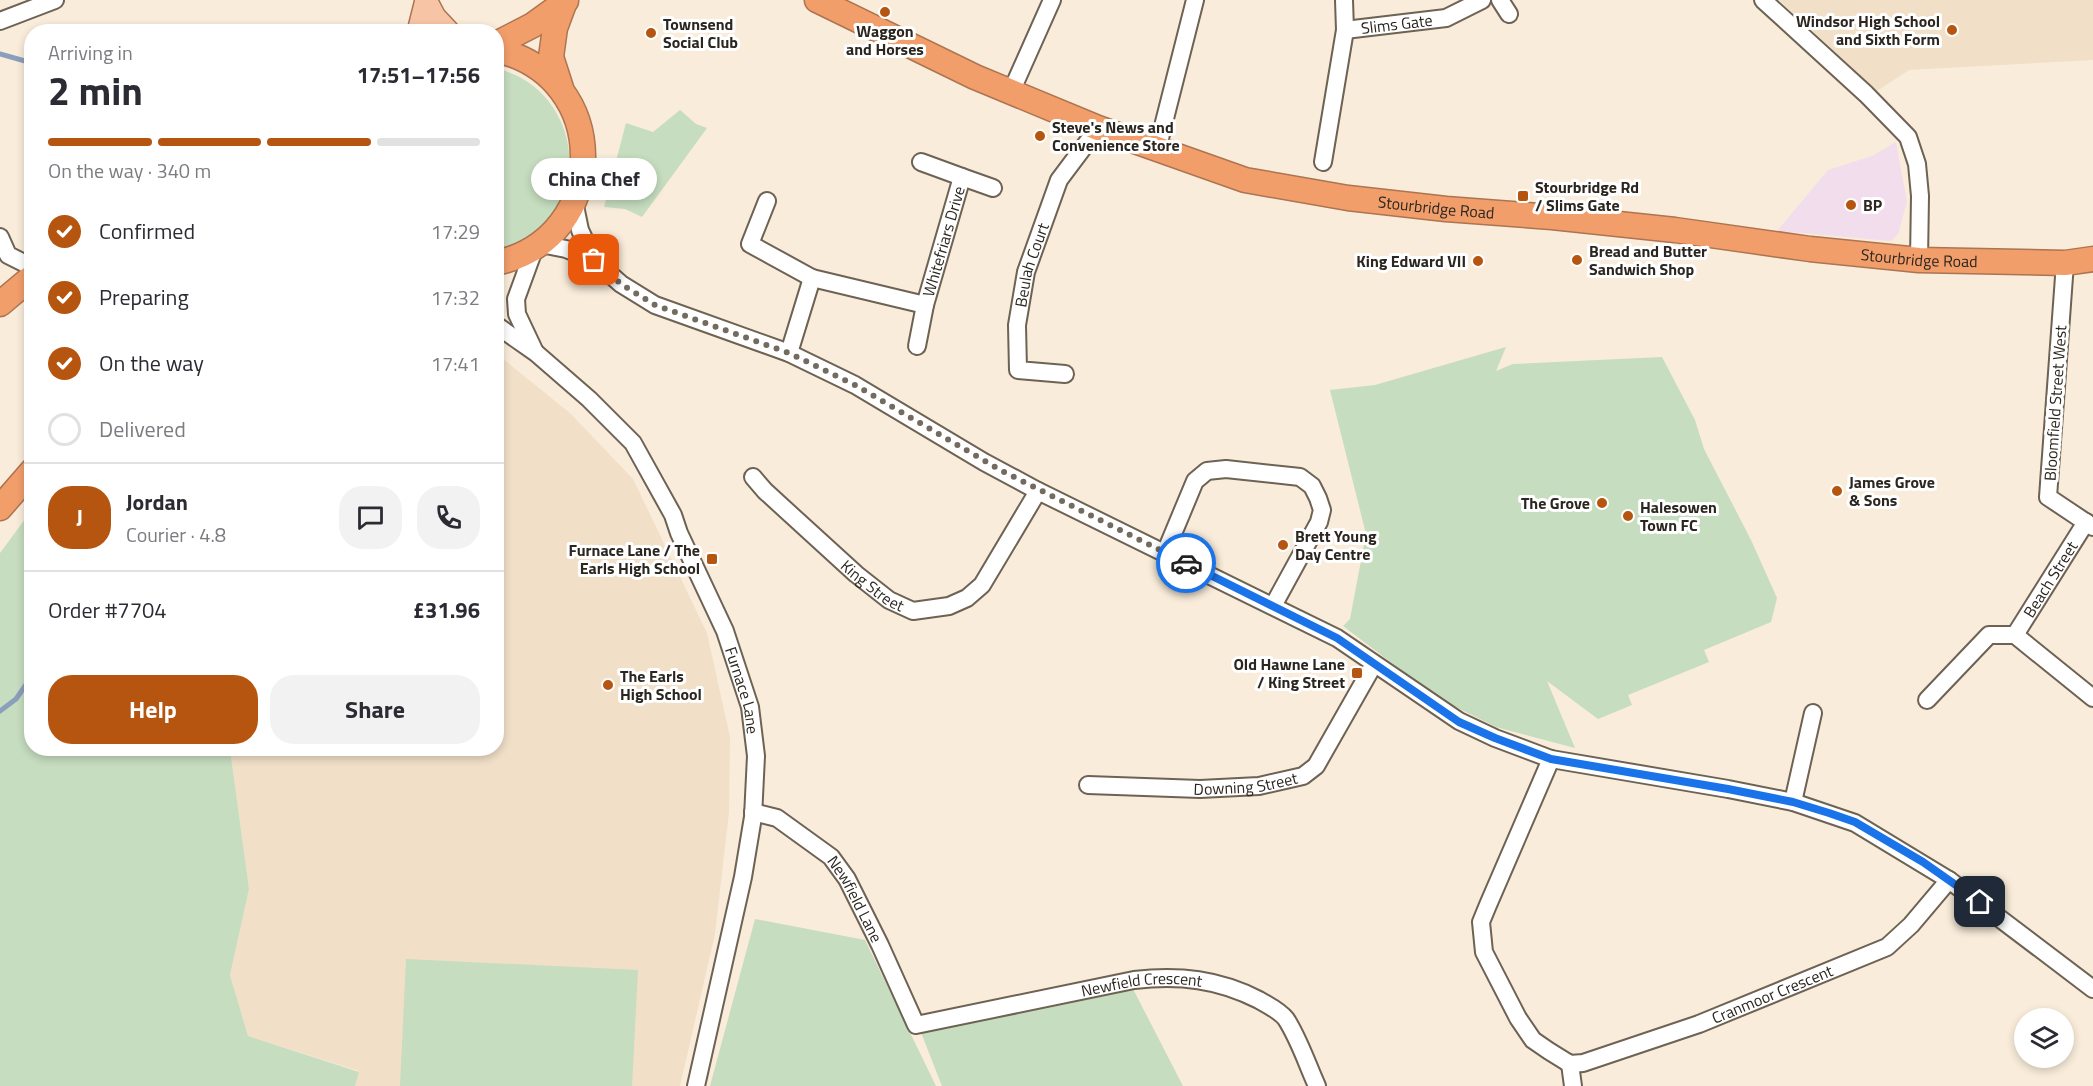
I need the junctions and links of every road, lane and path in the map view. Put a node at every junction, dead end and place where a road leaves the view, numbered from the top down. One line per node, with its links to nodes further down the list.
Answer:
1 (56, 0): 10 (street)
2 (426, 0): 11 (main road); 12 (main road)
3 (1052, 0): 17 (street)
4 (1195, 0): 19 (street)
5 (1344, 0): 13 (street, Slims Gate)
6 (1482, 0): 13 (street, Slims Gate)
7 (1763, 0): 29 (street)
8 (566, 1): 14 (highway); 16 (highway)
9 (828, 2): 17 (highway, Stourbridge Road)
10 (0, 21)
11 (420, 24)
12 (442, 24)
13 (1345, 30): 21 (street, Slims Gate)
14 (504, 40)
15 (504, 52): 16 (highway)
16 (561, 90): 24 (highway)
17 (1011, 92): 18 (highway, Stourbridge Road)
18 (1098, 128): 19 (highway, Stourbridge Road); 42 (street, Beulah Court)
19 (1157, 150): 29 (highway, Stourbridge Road)
20 (921, 162): 22 (street, Whitefriars Drive)
21 (1323, 162)
22 (962, 177): 23 (street, Whitefriars Drive); 37 (street, Whitefriars Drive)
23 (993, 188)
24 (574, 201): 27 (highway); 28 (street)
25 (767, 201): 34 (street, Whitefriars Drive)
26 (0, 237): 32 (street)
27 (538, 246): 28 (street); 31 (highway); 40 (street, Furnace Lane)
28 (594, 260): 41 (street)
29 (1919, 260): 33 (highway, Stourbridge Road)
30 (2093, 260): 33 (highway, Stourbridge Road)
31 (504, 261)
32 (24, 263)
33 (2065, 263): 47 (street, Bloomfield Street West)
34 (812, 278): 37 (street, Whitefriars Drive); 41 (street)
35 (24, 284): 36 (highway)
36 (0, 304)
37 (925, 305): 39 (street, Whitefriars Drive)
38 (504, 331): 40 (street, Furnace Lane)
39 (917, 346)
40 (536, 353): 58 (street, Furnace Lane)
41 (789, 353): 45 (street)
42 (1065, 374)
43 (753, 477): 45 (street, King Street)
44 (24, 480): 46 (highway)
45 (1038, 490): 48 (street)
46 (0, 508)
47 (2089, 524): 50 (street, Beach Street)
48 (1166, 553): 49 (street); 49 (street)
49 (1273, 606): 51 (street)
50 (2015, 635): 52 (street); 53 (street)
51 (1374, 664): 55 (street); 56 (street, Downing Street)
52 (2093, 698)
53 (1927, 700)
54 (1813, 712): 57 (street)
55 (1551, 759): 57 (street); 62 (street)
56 (1088, 785)
57 (1793, 802): 59 (street)
58 (753, 812): 61 (street, Newfield Lane); 63 (street, Furnace Lane)
59 (1949, 880): 60 (street); 62 (street, Cranmoor Crescent)
60 (2093, 988)
61 (916, 1024): 64 (street, Newfield Crescent)
62 (1570, 1064): 65 (street)
63 (696, 1086)
64 (1317, 1086)
65 (1574, 1086)

